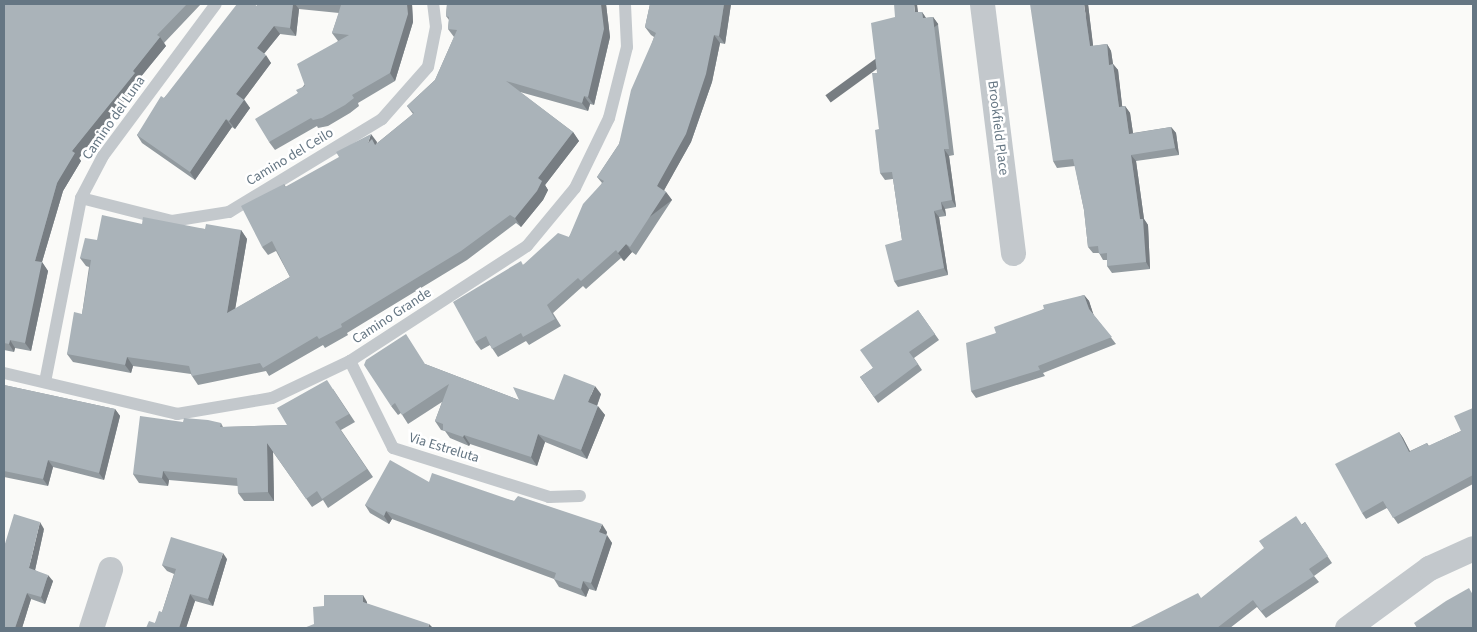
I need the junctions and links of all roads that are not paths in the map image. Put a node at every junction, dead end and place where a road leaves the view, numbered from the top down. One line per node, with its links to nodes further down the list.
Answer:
1 (216, 4): 5 (lane, Camino del Luna)
2 (433, 4): 5 (lane, Camino del Ceilo)
3 (625, 4): 7 (lane, Camino Grande)
4 (982, 4): 6 (street, Brookfield Place)
5 (81, 198): 9 (lane, Camino del Luna)
6 (1013, 253)
7 (350, 361): 9 (lane, Camino Grande); 10 (lane, Via Estreluta)
8 (4, 373): 9 (lane, Camino Grande)
9 (45, 382)
10 (580, 496)
11 (1473, 548): 14 (street)
12 (110, 569): 13 (street)
13 (92, 628)
14 (1347, 628)

